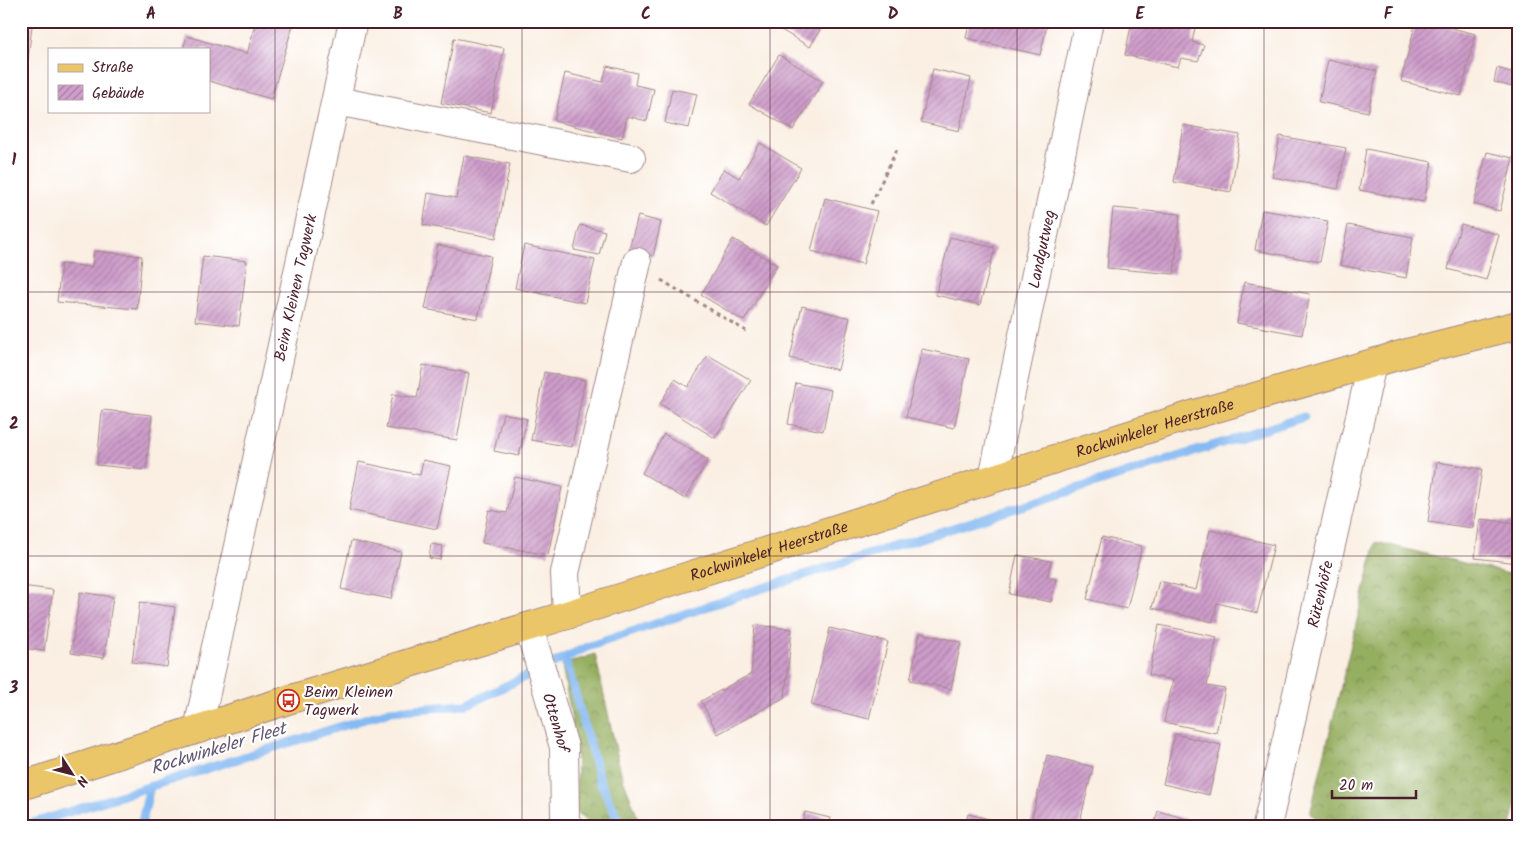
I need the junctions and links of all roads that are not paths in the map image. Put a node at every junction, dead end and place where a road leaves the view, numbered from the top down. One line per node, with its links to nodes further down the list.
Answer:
1 (353, 21): 3 (street, Beim Kleinen Tagwerk)
2 (1089, 21): 8 (street, Landgutweg)
3 (336, 101): 4 (street); 11 (street, Beim Kleinen Tagwerk)
4 (631, 158)
5 (637, 264): 9 (street)
6 (1518, 325): 7 (main road, Rockwinkeler Heerstraße)
7 (1372, 364): 8 (main road, Rockwinkeler Heerstraße); 14 (street, Rütenhöfe)
8 (993, 478): 9 (main road, Rockwinkeler Heerstraße)
9 (567, 615): 10 (main road, Rockwinkeler Heerstraße)
10 (529, 627): 11 (main road, Rockwinkeler Heerstraße); 13 (street, Ottenhof)
11 (198, 729): 12 (main road, Rockwinkeler Heerstraße)
12 (21, 786)
13 (565, 824)
14 (1267, 826)

